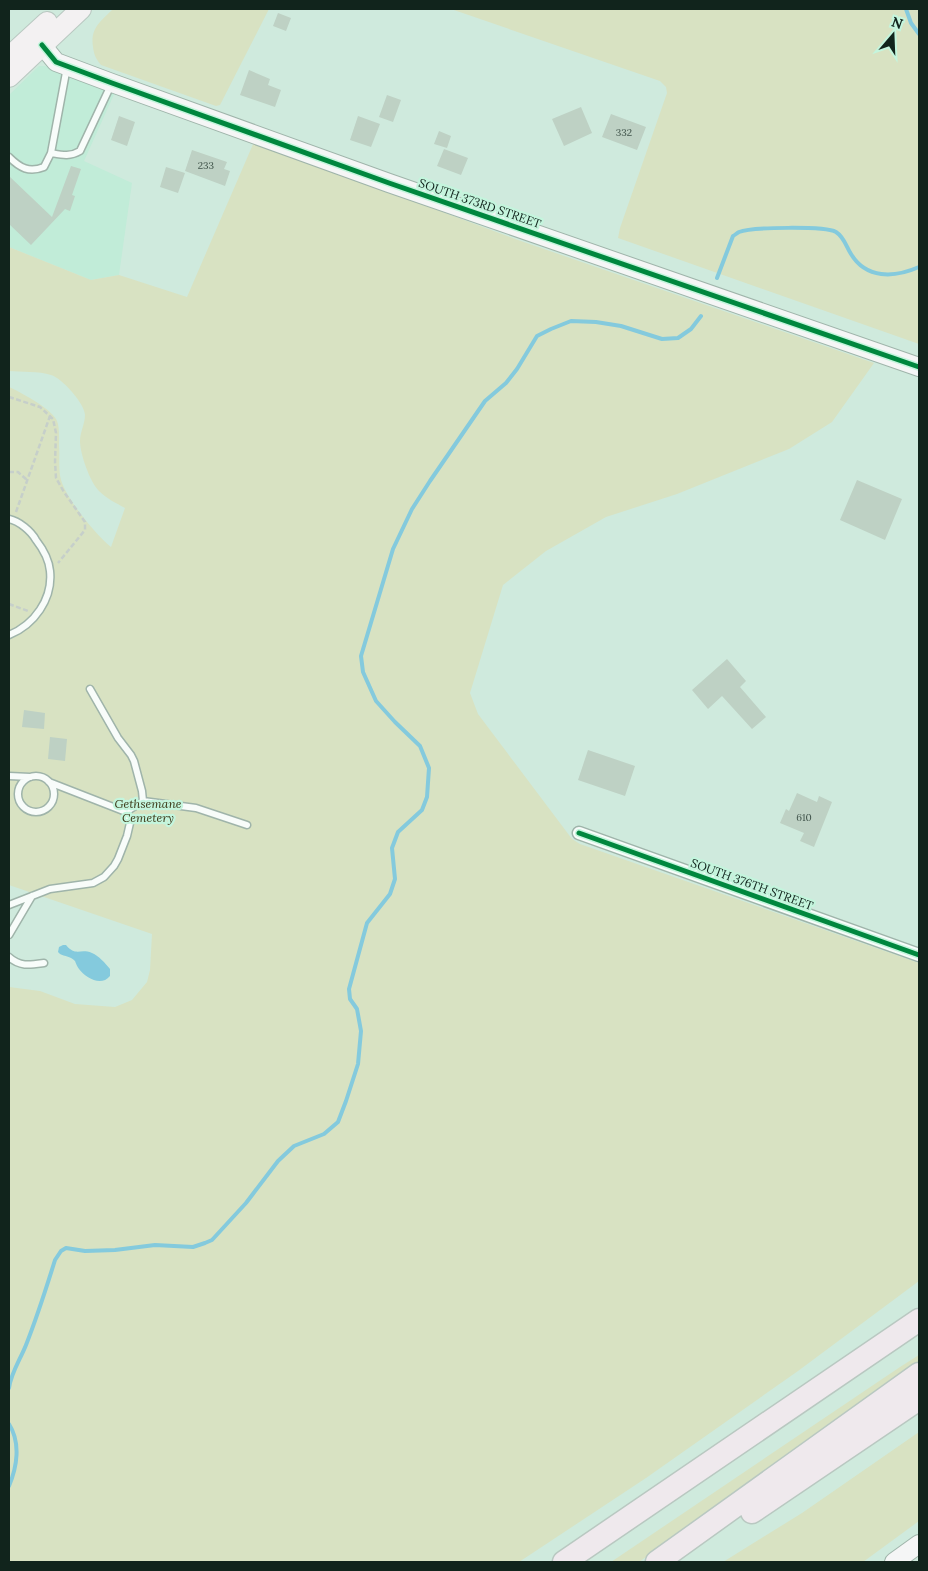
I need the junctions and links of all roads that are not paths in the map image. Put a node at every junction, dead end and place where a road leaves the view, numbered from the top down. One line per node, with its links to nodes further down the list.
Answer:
1 (61, 9): 4 (main road)
2 (82, 9): 3 (main road)
3 (42, 45): 5 (street, SOUTH 373RD STREET); 6 (main road)
4 (9, 57)
5 (67, 65): 7 (street, SOUTH 373RD STREET); 8 (lane)
6 (9, 77)
7 (112, 83): 8 (lane); 10 (street, SOUTH 373RD STREET)
8 (51, 153): 9 (lane)
9 (9, 157)
10 (919, 367)
11 (11, 520): 12 (lane)
12 (9, 635)
13 (90, 689): 17 (lane)
14 (9, 776): 15 (lane)
15 (32, 777): 16 (lane); 16 (lane)
16 (49, 782): 18 (lane)
17 (143, 801): 18 (lane); 19 (lane)
18 (126, 812): 21 (lane)
19 (246, 825)
20 (579, 833): 24 (street, SOUTH 376TH STREET)
21 (32, 895): 22 (lane); 23 (lane)
22 (9, 906)
23 (9, 935)
24 (919, 955)
25 (9, 957): 26 (lane)
26 (44, 963)
27 (919, 1320): 31 (highway)
28 (919, 1335): 31 (highway)
29 (919, 1374): 34 (highway)
30 (919, 1399): 35 (highway)
31 (796, 1404): 33 (highway)
32 (919, 1544): 36 (street)
33 (564, 1562)
34 (657, 1562)
35 (679, 1562)
36 (894, 1562)

